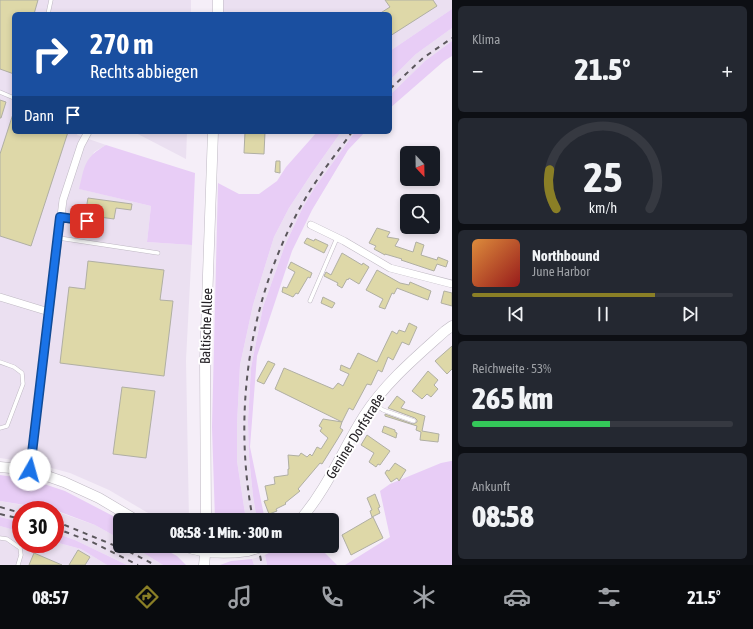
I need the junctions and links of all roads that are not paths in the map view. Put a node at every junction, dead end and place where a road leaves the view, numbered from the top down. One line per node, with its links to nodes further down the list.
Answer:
1 (51, 0): 3 (lane)
2 (218, 0): 4 (main road)
3 (48, 12)
4 (218, 12)
5 (0, 92): 6 (lane)
6 (12, 97)
7 (87, 134): 9 (street)
8 (213, 134): 27 (main road, Baltische Allee)
9 (60, 217): 10 (lane); 12 (street)
10 (100, 223)
11 (312, 225): 13 (street)
12 (58, 238): 14 (lane); 18 (street)
13 (337, 238): 15 (street); 17 (lane)
14 (158, 253)
15 (452, 284)
16 (0, 297): 18 (street)
17 (310, 300)
18 (49, 312): 25 (street)
19 (452, 326): 21 (main road, Geniner Dorfstraße)
20 (0, 362): 23 (lane)
21 (373, 404): 22 (lane); 28 (main road, Geniner Dorfstraße)
22 (414, 420)
23 (0, 428)
24 (0, 467): 25 (main road)
25 (30, 470): 26 (main road)
26 (124, 513)
27 (206, 513)
28 (306, 513)
29 (0, 538): 33 (lane)
30 (206, 553): 34 (main road)
31 (218, 553): 32 (main road, bridge)
32 (230, 553)
33 (18, 565)
34 (204, 565)

